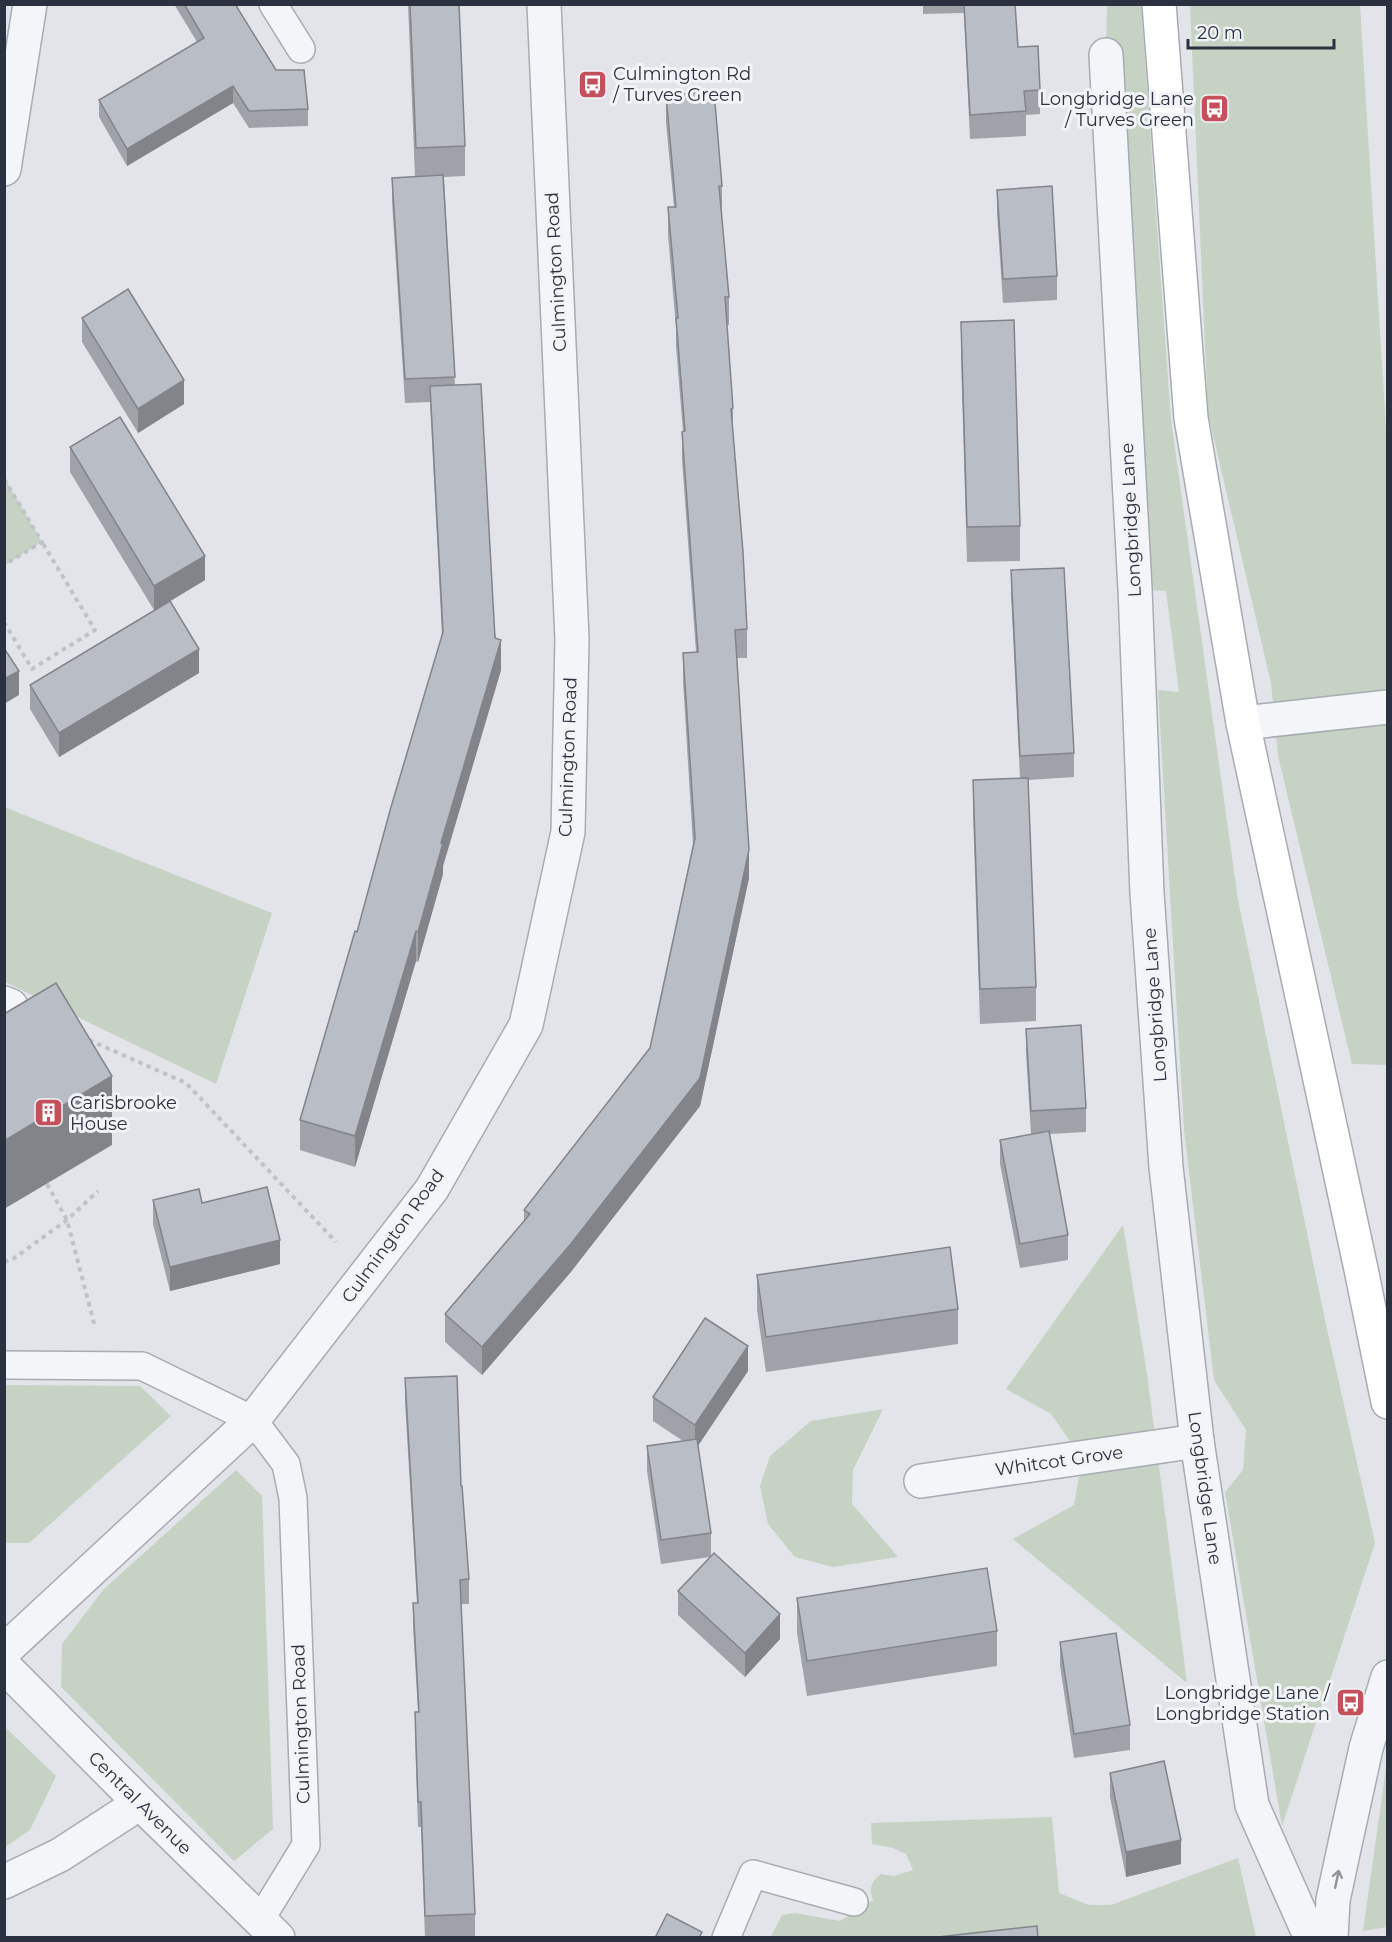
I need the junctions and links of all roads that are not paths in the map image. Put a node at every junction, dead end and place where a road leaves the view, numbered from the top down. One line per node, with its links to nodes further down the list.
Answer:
1 (30, 4): 7 (street)
2 (273, 4): 5 (lane)
3 (544, 4): 12 (street, Culmington Road)
4 (1159, 4): 9 (street)
5 (301, 49)
6 (1106, 55): 13 (street, Longbridge Lane)
7 (4, 169)
8 (1388, 707): 9 (street)
9 (1243, 723): 11 (street)
10 (4, 1365): 12 (lane, Culmington Road)
11 (1388, 1402)
12 (253, 1420): 15 (street, Culmington Road); 21 (lane, Culmington Road)
13 (1197, 1441): 14 (street, Whitcot Grove); 23 (street, Longbridge Lane)
14 (921, 1480)
15 (4, 1651)
16 (4, 1666): 18 (street, Central Avenue)
17 (1388, 1677): 24 (street, one-way to 17)
18 (140, 1803): 19 (street); 21 (street, Central Avenue)
19 (4, 1882)
20 (854, 1902): 22 (lane)
21 (269, 1929)
22 (726, 1938)
23 (1311, 1938)
24 (1331, 1938)

